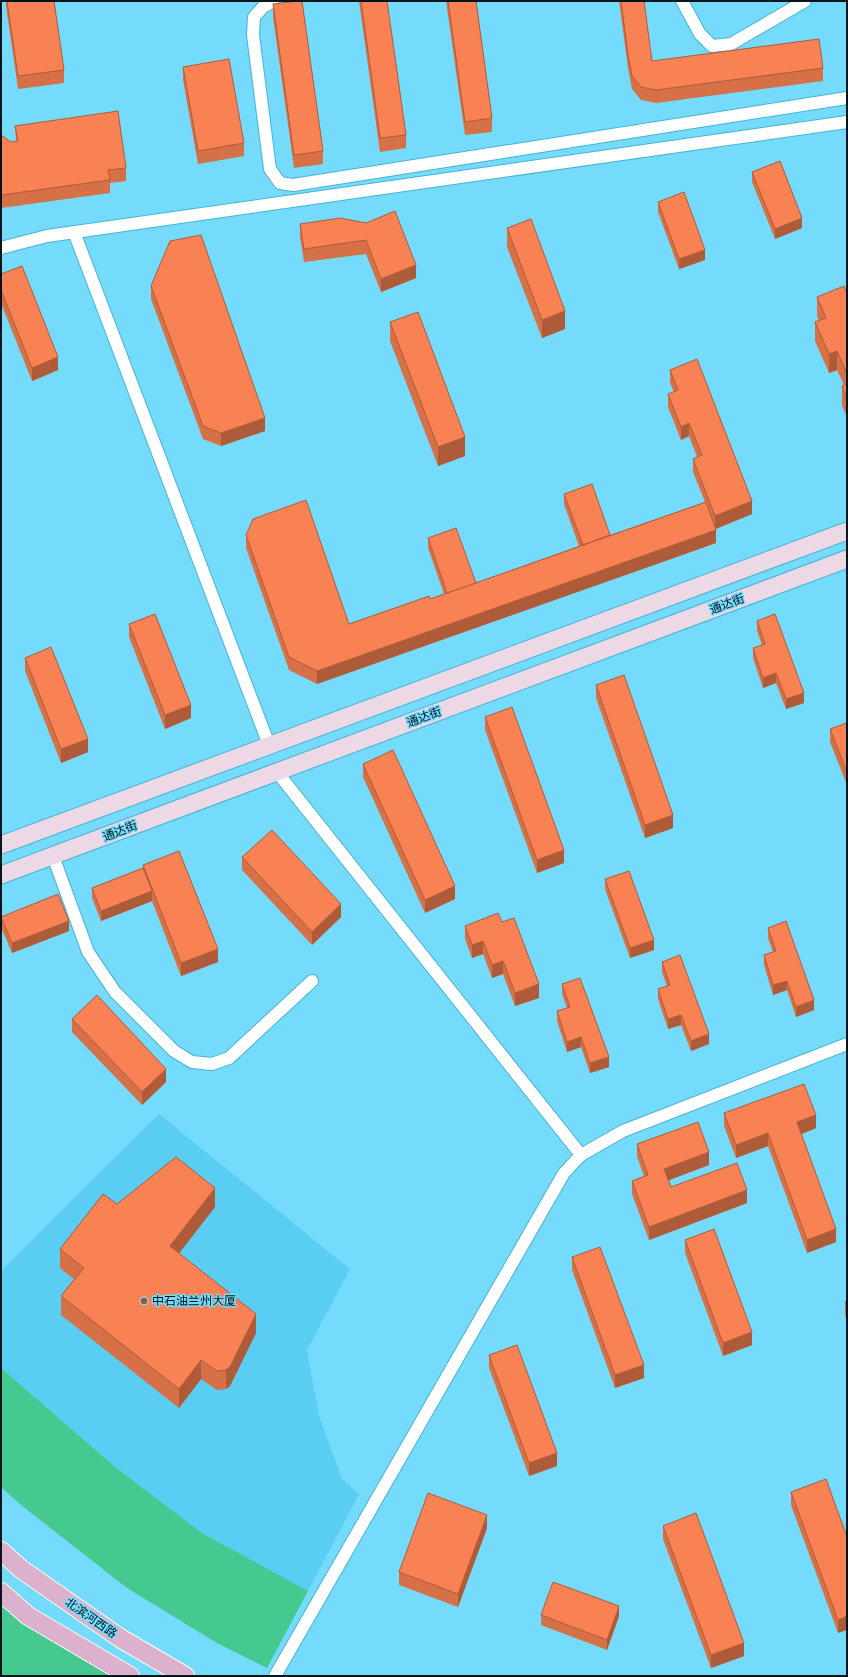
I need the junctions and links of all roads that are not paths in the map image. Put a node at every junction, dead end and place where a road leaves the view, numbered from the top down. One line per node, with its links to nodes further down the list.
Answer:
1 (273, 1): 4 (street)
2 (682, 1): 3 (street)
3 (806, 1)
4 (847, 98)
5 (847, 122): 6 (street)
6 (74, 232): 7 (street); 10 (street)
7 (1, 248)
8 (847, 531): 10 (main road)
9 (847, 559): 11 (main road, 通达街)
10 (270, 745): 12 (main road)
11 (277, 772): 13 (main road, 通达街); 17 (street)
12 (1, 845)
13 (53, 856): 14 (main road, 通达街); 15 (street)
14 (1, 875)
15 (312, 981)
16 (847, 1044): 17 (street)
17 (581, 1155): 22 (street)
18 (1, 1551): 21 (main road, 北滨河西路)
19 (1, 1592): 20 (main road)
20 (130, 1676)
21 (185, 1676)
22 (275, 1676)

